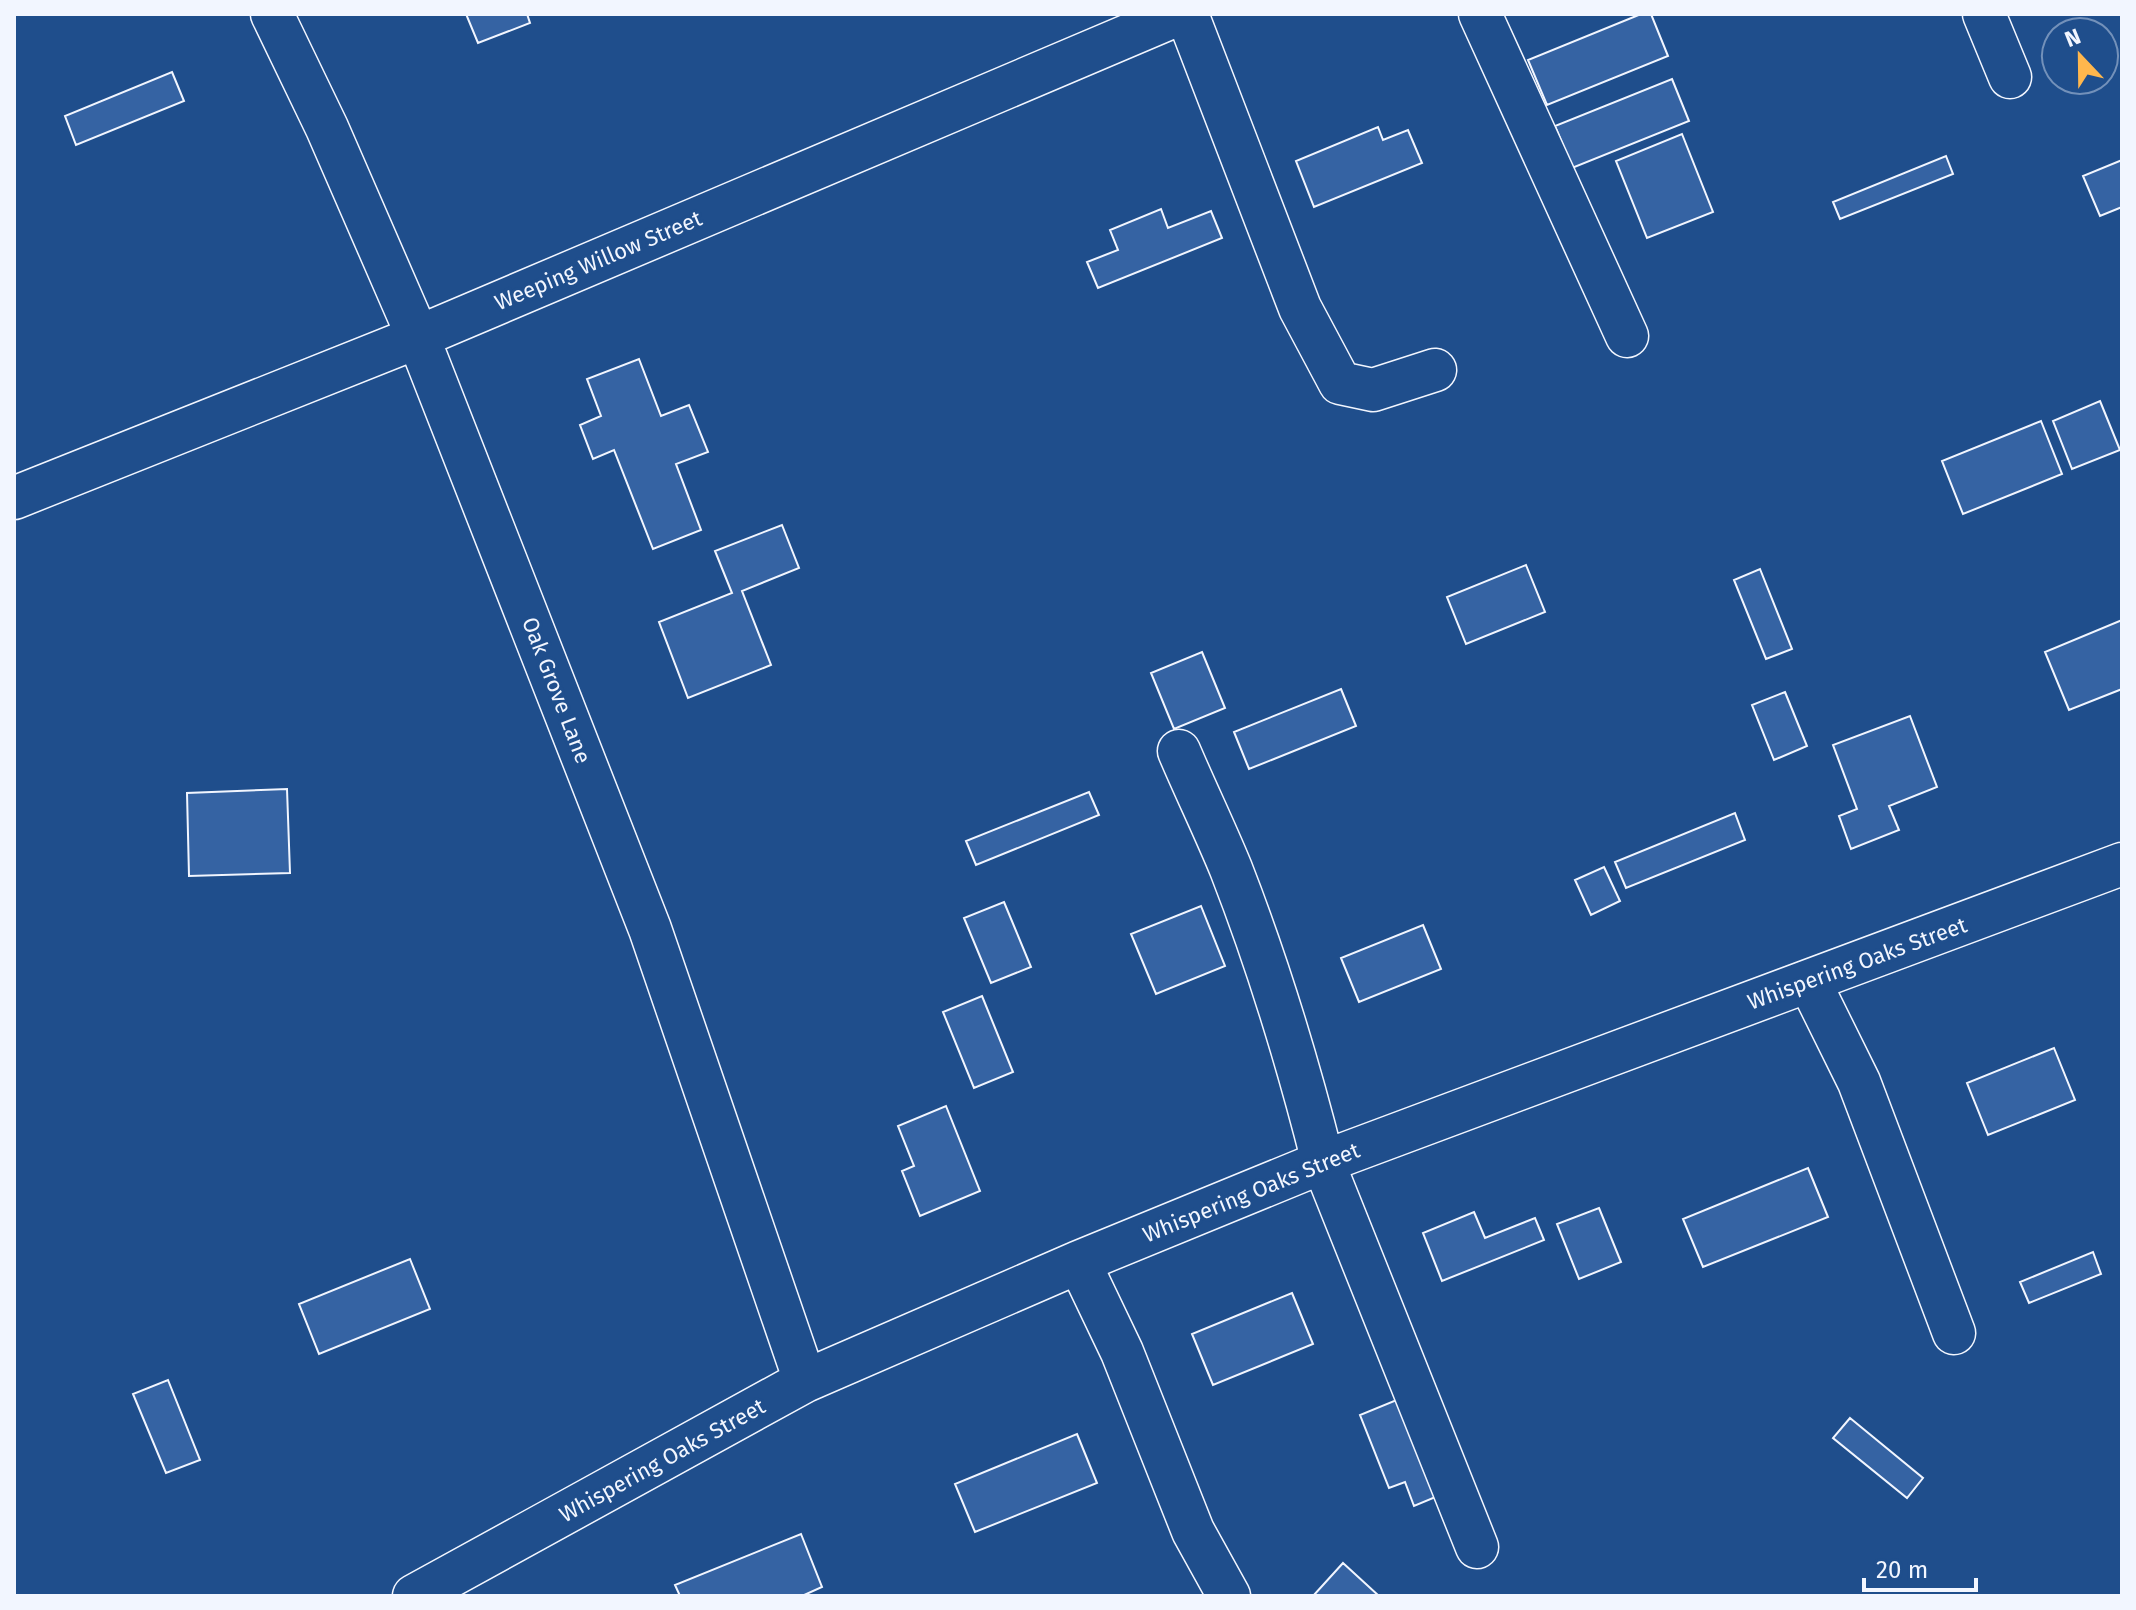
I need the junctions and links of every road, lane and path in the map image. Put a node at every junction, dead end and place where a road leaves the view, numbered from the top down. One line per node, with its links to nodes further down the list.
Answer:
1 (272, 14): 8 (street, Oak Grove Lane)
2 (1179, 14): 8 (street, Weeping Willow Street)
3 (1187, 14): 9 (street)
4 (1480, 14): 7 (street)
5 (1984, 14): 6 (street)
6 (2010, 77)
7 (1627, 336)
8 (418, 337): 10 (street, Weeping Willow Street); 17 (street, Oak Grove Lane)
9 (1435, 370)
10 (14, 498)
11 (1179, 751): 14 (street)
12 (2122, 864): 13 (street, Whispering Oaks Street)
13 (1809, 981): 14 (street, Whispering Oaks Street); 16 (street)
14 (1323, 1162): 15 (street, Whispering Oaks Street); 18 (street)
15 (1079, 1262): 17 (street, Whispering Oaks Street); 20 (street)
16 (1954, 1333)
17 (805, 1381): 19 (street, Whispering Oaks Street)
18 (1477, 1547)
19 (414, 1596)
20 (1229, 1596)

